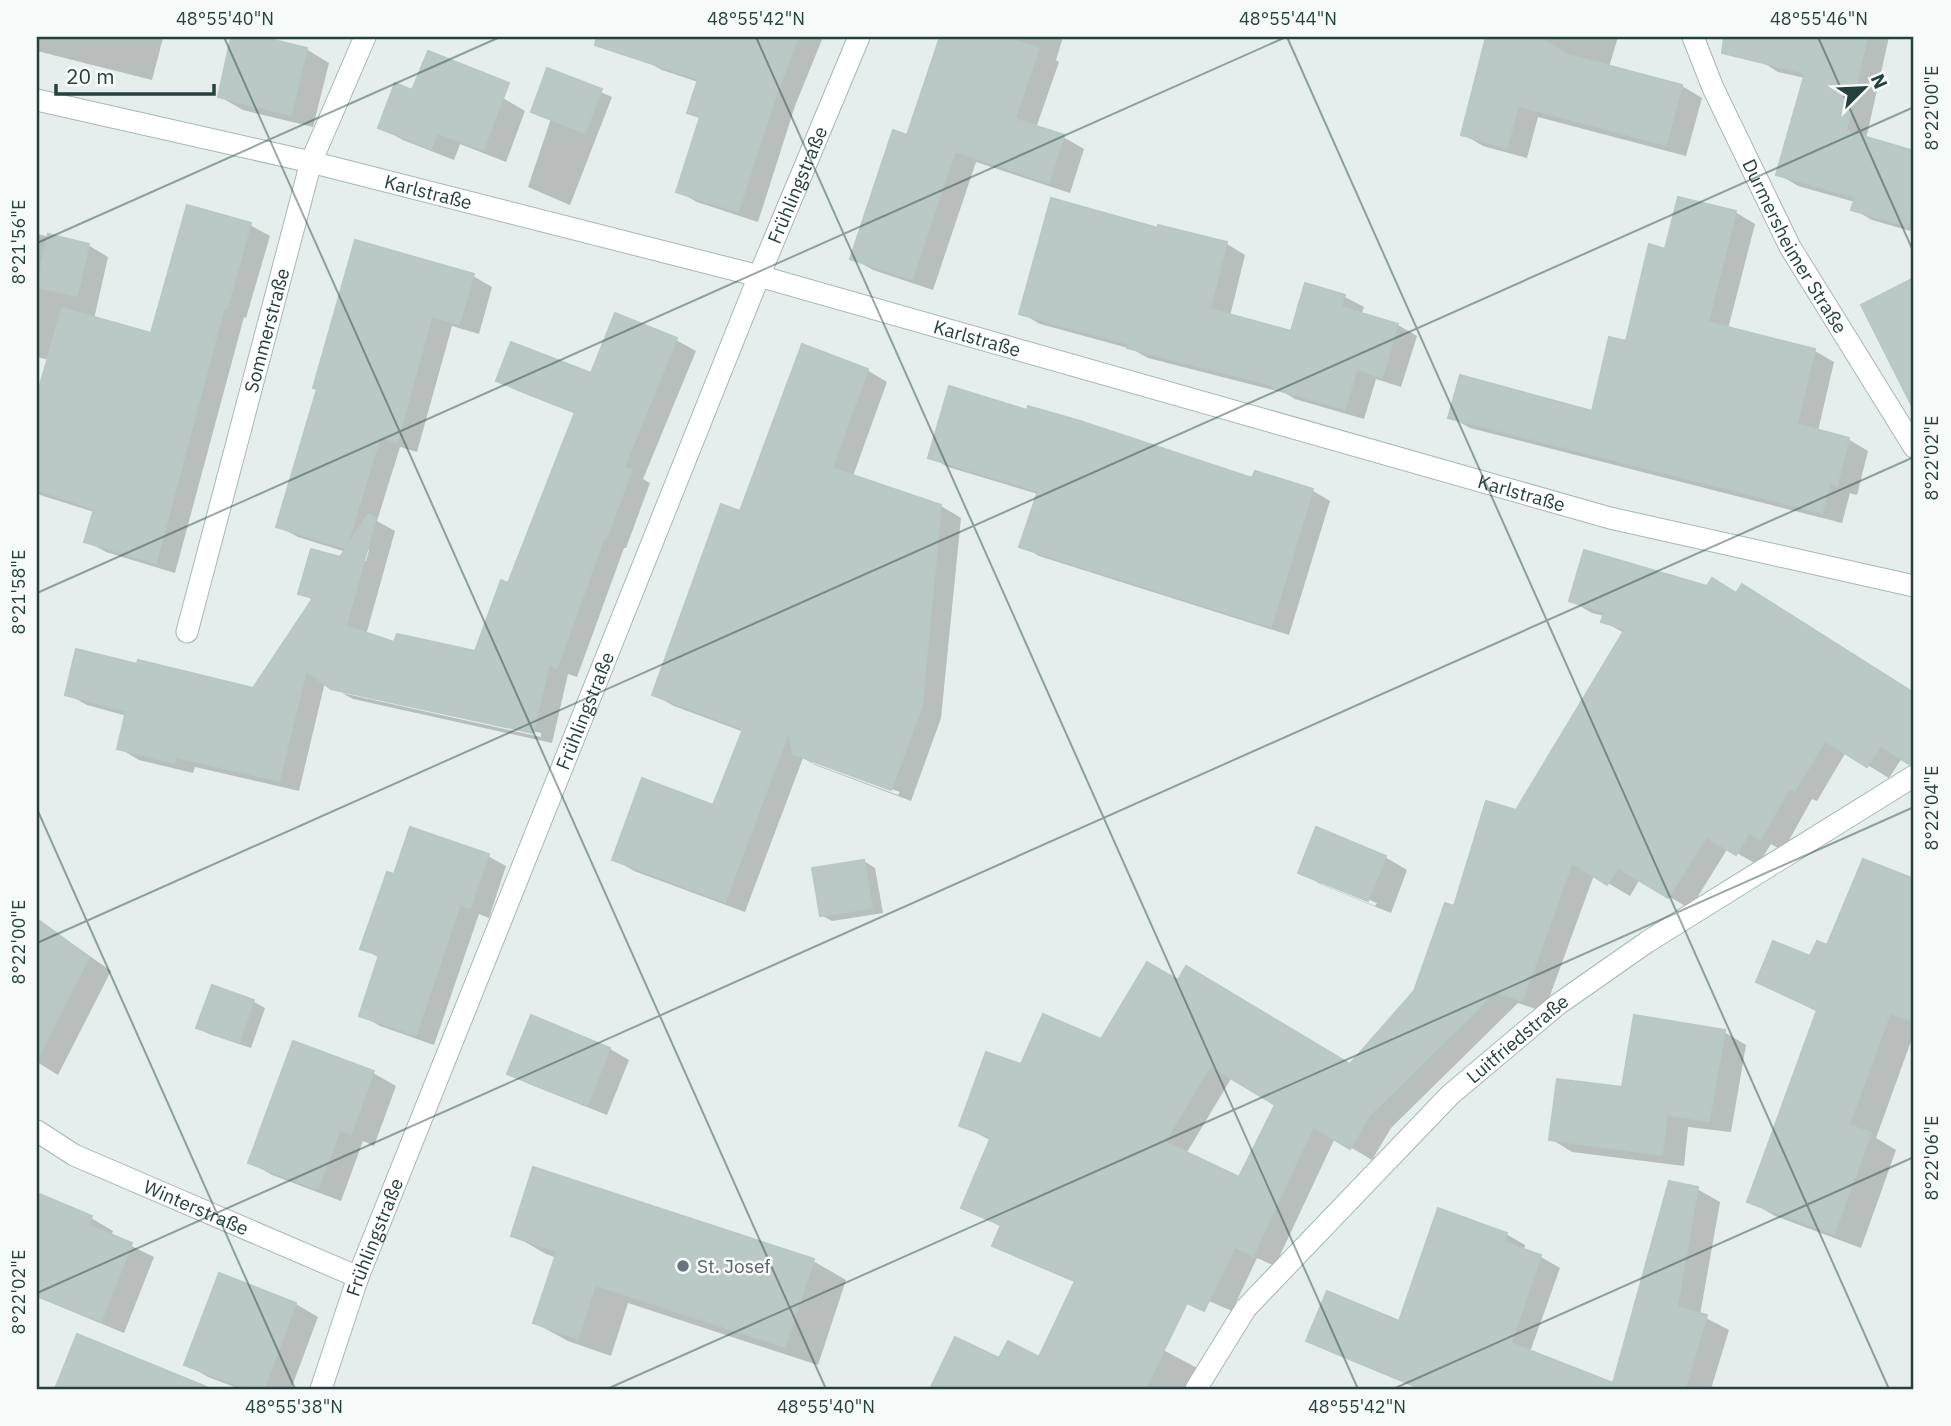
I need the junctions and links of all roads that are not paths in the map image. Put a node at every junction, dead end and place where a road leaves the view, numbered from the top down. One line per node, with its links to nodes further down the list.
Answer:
1 (365, 37): 5 (street, Sommerstraße)
2 (859, 37): 6 (street, Frühlingstraße)
3 (1693, 37): 7 (street, Durmersheimer Straße)
4 (37, 100): 5 (street, Karlstraße)
5 (311, 162): 6 (street, Karlstraße); 9 (street, Sommerstraße)
6 (759, 276): 8 (street, Karlstraße); 12 (street, Frühlingstraße)
7 (1914, 447)
8 (1914, 586)
9 (187, 632)
10 (1914, 776): 14 (street, Luitfriedstraße)
11 (37, 1131): 12 (street, Winterstraße)
12 (358, 1277): 13 (street, Frühlingstraße)
13 (321, 1389)
14 (1196, 1389)

